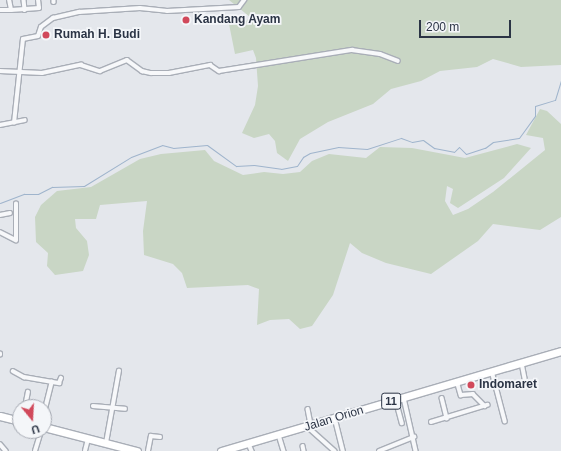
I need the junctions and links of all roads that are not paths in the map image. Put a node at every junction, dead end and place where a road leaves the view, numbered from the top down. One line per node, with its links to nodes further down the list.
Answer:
1 (9, 0): 6 (street)
2 (24, 0): 7 (street)
3 (38, 0): 7 (street)
4 (244, 0): 10 (street)
5 (0, 10): 6 (street)
6 (11, 10): 7 (street)
7 (25, 10)
8 (398, 61): 10 (street)
9 (0, 71): 10 (street)
10 (19, 73): 12 (street)
11 (25, 120): 12 (street)
12 (14, 123): 13 (street)
13 (0, 125)
14 (16, 204): 17 (street)
15 (10, 213): 16 (street)
16 (0, 215)
17 (0, 232)
18 (561, 351): 19 (highway, Jalan Orion / 11)
19 (522, 362): 22 (highway, Jalan Orion / 11); 24 (street)
20 (13, 371): 25 (street)
21 (119, 371): 34 (street)
22 (492, 371): 26 (highway, Jalan Orion / 11); 41 (street)
23 (61, 378): 25 (street)
24 (525, 380)
25 (52, 382): 31 (street)
26 (457, 382): 28 (highway, Jalan Orion / 11); 39 (street)
27 (28, 392): 30 (street)
28 (404, 398): 32 (highway, Jalan Orion / 11); 48 (street)
29 (442, 398): 39 (street)
30 (27, 399)
31 (48, 399)
32 (396, 400): 38 (highway, Jalan Orion / 11); 43 (street)
33 (93, 406): 34 (street)
34 (114, 409): 35 (street); 51 (street)
35 (125, 409)
36 (308, 409): 44 (street)
37 (0, 416): 40 (highway)
38 (335, 418): 44 (highway, Jalan Orion / 11); 64 (street)
39 (447, 418): 42 (street)
40 (12, 419)
41 (505, 421)
42 (431, 422)
43 (402, 423)
44 (309, 426): 46 (highway, Jalan Orion / 11); 63 (street)
45 (52, 429): 50 (highway)
46 (278, 435): 54 (highway, Jalan Orion / 11); 61 (street)
47 (160, 437): 59 (street)
48 (414, 437): 65 (street); 66 (street)
49 (39, 439): 56 (street)
50 (88, 439): 51 (highway); 57 (street)
51 (106, 443): 58 (highway)
52 (0, 444): 55 (street)
53 (303, 446): 62 (street)
54 (250, 448): 60 (highway, Jalan Orion / 11)
55 (6, 451)
56 (35, 451)
57 (85, 451)
58 (137, 451)
59 (148, 451)
60 (221, 451)
61 (284, 451)
62 (304, 451)
63 (335, 451)
64 (343, 451)
65 (379, 451)
66 (416, 451)

